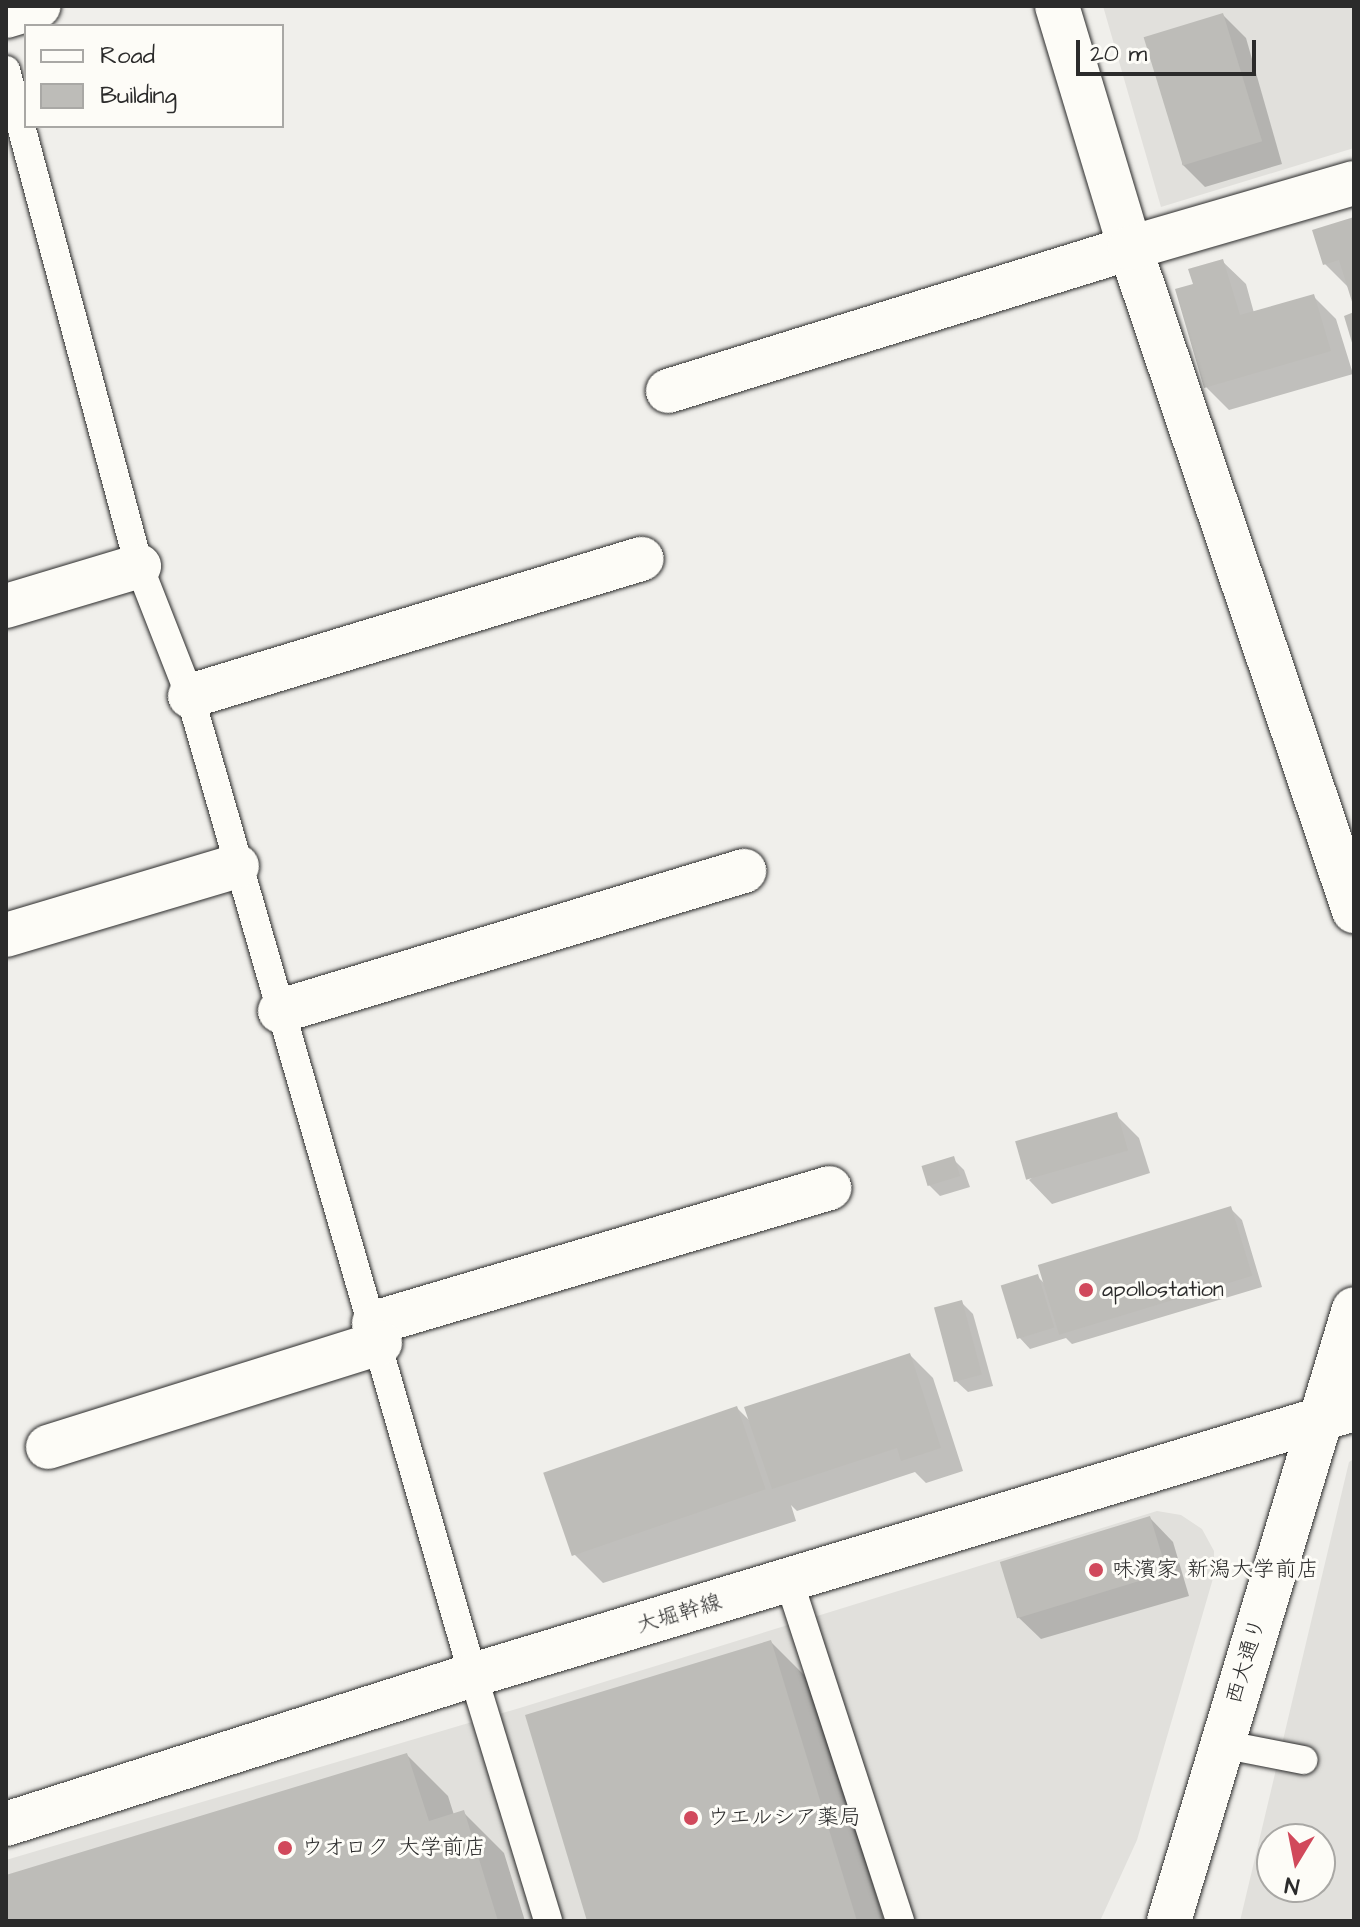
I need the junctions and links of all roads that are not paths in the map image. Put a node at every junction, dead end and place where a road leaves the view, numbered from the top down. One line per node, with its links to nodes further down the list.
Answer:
1 (39, 6): 3 (street)
2 (1057, 6): 6 (street)
3 (6, 16)
4 (6, 70): 9 (lane)
5 (1354, 183): 6 (street)
6 (1130, 248): 7 (street); 14 (street)
7 (668, 391)
8 (642, 559): 11 (street)
9 (139, 566): 10 (street); 11 (lane)
10 (6, 606)
11 (190, 696): 12 (lane)
12 (237, 866): 15 (street); 16 (lane)
13 (744, 871): 16 (street)
14 (1354, 911)
15 (6, 935)
16 (280, 1011): 19 (lane)
17 (829, 1188): 19 (street)
18 (1354, 1309): 20 (street, 西大通り)
19 (377, 1333): 21 (street); 23 (lane)
20 (1336, 1415): 22 (street, 大堀幹線); 24 (street, 西大通り)
21 (48, 1447)
22 (789, 1581): 23 (street, 大堀幹線); 28 (lane)
23 (473, 1675): 26 (street, 大堀幹線); 27 (lane)
24 (1221, 1744): 25 (lane); 29 (street, 西大通り)
25 (1303, 1760)
26 (6, 1824)
27 (548, 1921)
28 (900, 1921)
29 (1169, 1921)

